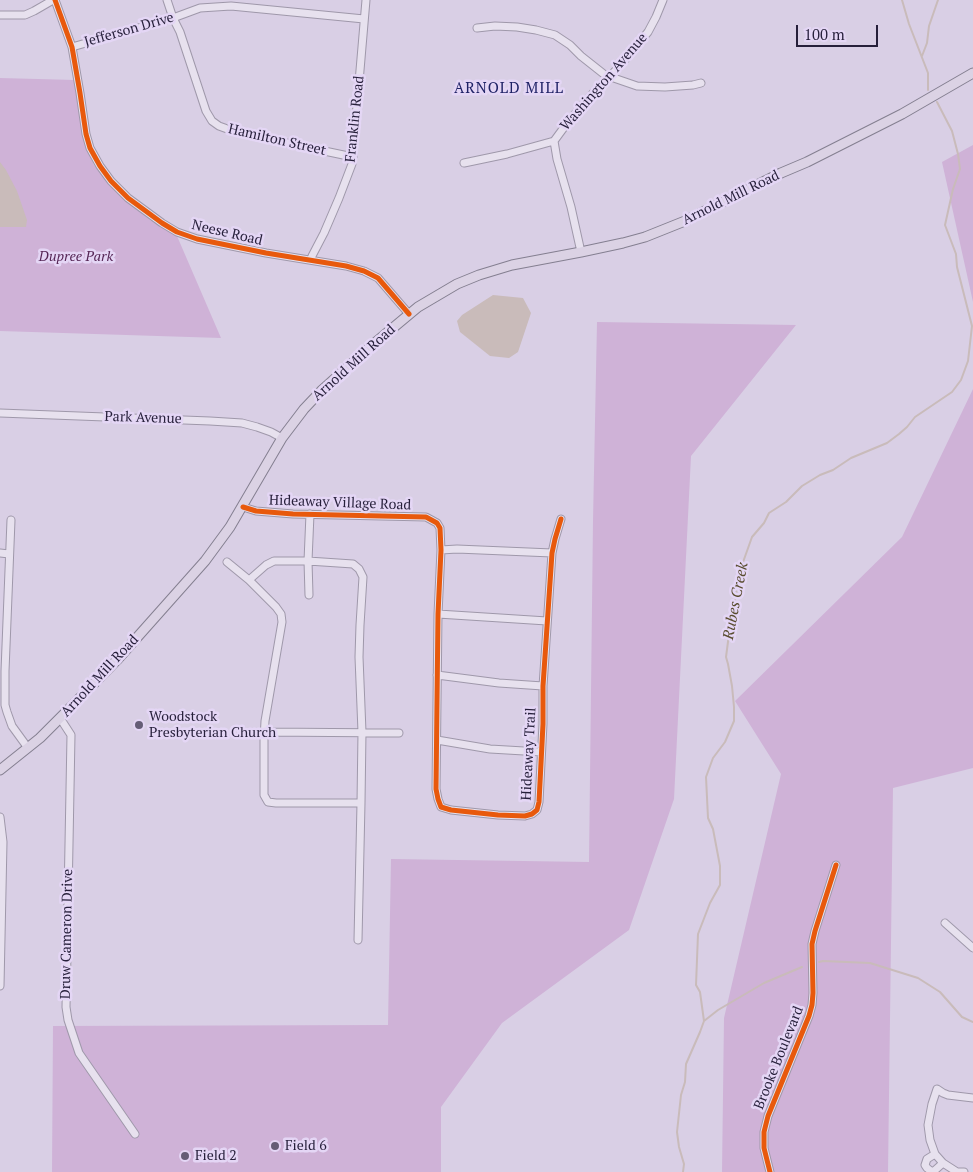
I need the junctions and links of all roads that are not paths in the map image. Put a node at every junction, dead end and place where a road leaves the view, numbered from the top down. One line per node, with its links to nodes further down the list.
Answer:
1 (54, 0): 5 (street); 9 (street, Neese Road)
2 (167, 0): 6 (street, Hamilton Street)
3 (366, 0): 7 (street, Franklin Road)
4 (663, 0): 11 (street, Washington Avenue)
5 (0, 15)
6 (173, 18): 7 (street, Jefferson Drive); 9 (street, Jefferson Drive); 14 (street, Hamilton Street)
7 (364, 19): 14 (street, Franklin Road)
8 (478, 28): 11 (street)
9 (72, 47): 17 (street, Neese Road)
10 (973, 72): 16 (main road, Arnold Mill Road)
11 (610, 76): 12 (street); 13 (street, Washington Avenue)
12 (701, 83)
13 (554, 141): 15 (street); 16 (street, Washington Avenue)
14 (353, 157): 17 (street, Franklin Road)
15 (464, 163)
16 (581, 252): 18 (main road, Arnold Mill Road)
17 (311, 260): 18 (street, Neese Road)
18 (409, 314): 20 (main road, Arnold Mill Road)
19 (0, 413): 20 (street, Park Avenue)
20 (282, 438): 21 (main road, Arnold Mill Road)
21 (243, 507): 22 (street, Hideaway Village Road); 37 (main road, Arnold Mill Road)
22 (310, 514): 25 (street, Hideaway Village Road); 29 (street)
23 (561, 519): 26 (street, Hideaway Trail)
24 (11, 520): 28 (street)
25 (441, 550): 26 (street); 33 (street, Hideaway Trail)
26 (552, 553): 34 (street, Hideaway Trail)
27 (0, 554): 28 (street)
28 (9, 554): 42 (street)
29 (308, 561): 31 (street); 32 (street); 39 (street)
30 (227, 562): 31 (street)
31 (249, 580): 38 (street)
32 (309, 595)
33 (438, 614): 34 (street); 35 (street, Hideaway Trail)
34 (547, 621): 36 (street, Hideaway Trail)
35 (437, 675): 36 (street); 41 (street, Hideaway Trail)
36 (543, 686): 43 (street, Hideaway Trail)
37 (60, 718): 42 (main road, Arnold Mill Road); 54 (street, Druw Cameron Drive)
38 (264, 732): 39 (street); 45 (street)
39 (362, 732): 40 (street); 45 (street)
40 (399, 733)
41 (437, 740): 43 (street); 43 (street, Hideaway Trail)
42 (28, 748): 44 (main road, Arnold Mill Road)
43 (541, 752)
44 (0, 770)
45 (361, 803): 49 (street)
46 (0, 817): 51 (street)
47 (836, 865): 57 (street, Brooke Boulevard)
48 (945, 923): 50 (street)
49 (358, 940)
50 (973, 948)
51 (0, 968): 52 (street)
52 (0, 986)
53 (973, 1098): 55 (street)
54 (135, 1134)
55 (935, 1154): 56 (street); 56 (street)
56 (943, 1164): 58 (street)
57 (770, 1172)
58 (964, 1172)

